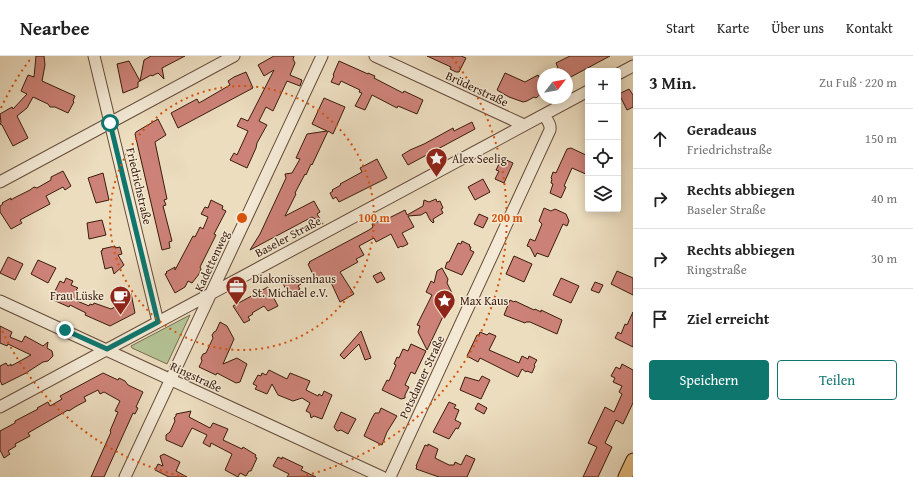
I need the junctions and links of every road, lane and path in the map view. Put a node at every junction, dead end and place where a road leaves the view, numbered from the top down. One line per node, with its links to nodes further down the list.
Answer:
1 (94, 56): 9 (street, Friedrichstraße)
2 (234, 56): 9 (street)
3 (322, 56): 12 (street, Kadettenweg)
4 (375, 56): 10 (street, Brüderstraße)
5 (633, 66): 6 (street)
6 (621, 72)
7 (585, 93): 8 (street, Baseler Straße)
8 (544, 115): 10 (street, Baseler Straße); 21 (street, Potsdamer Straße)
9 (110, 123): 11 (street); 14 (street, Friedrichstraße)
10 (524, 125): 12 (street, Baseler Straße)
11 (0, 182)
12 (211, 293): 14 (street, Baseler Straße); 16 (street, Kadettenweg)
13 (0, 301): 15 (street, Ringstraße)
14 (158, 322): 15 (street, Baseler Straße)
15 (107, 349): 16 (street, Ringstraße); 17 (street, Baseler Straße)
16 (171, 379): 19 (street, Kadettenweg); 20 (street, Ringstraße)
17 (0, 407)
18 (633, 460): 22 (main road)
19 (125, 477)
20 (382, 477)
21 (390, 477)
22 (625, 477)

